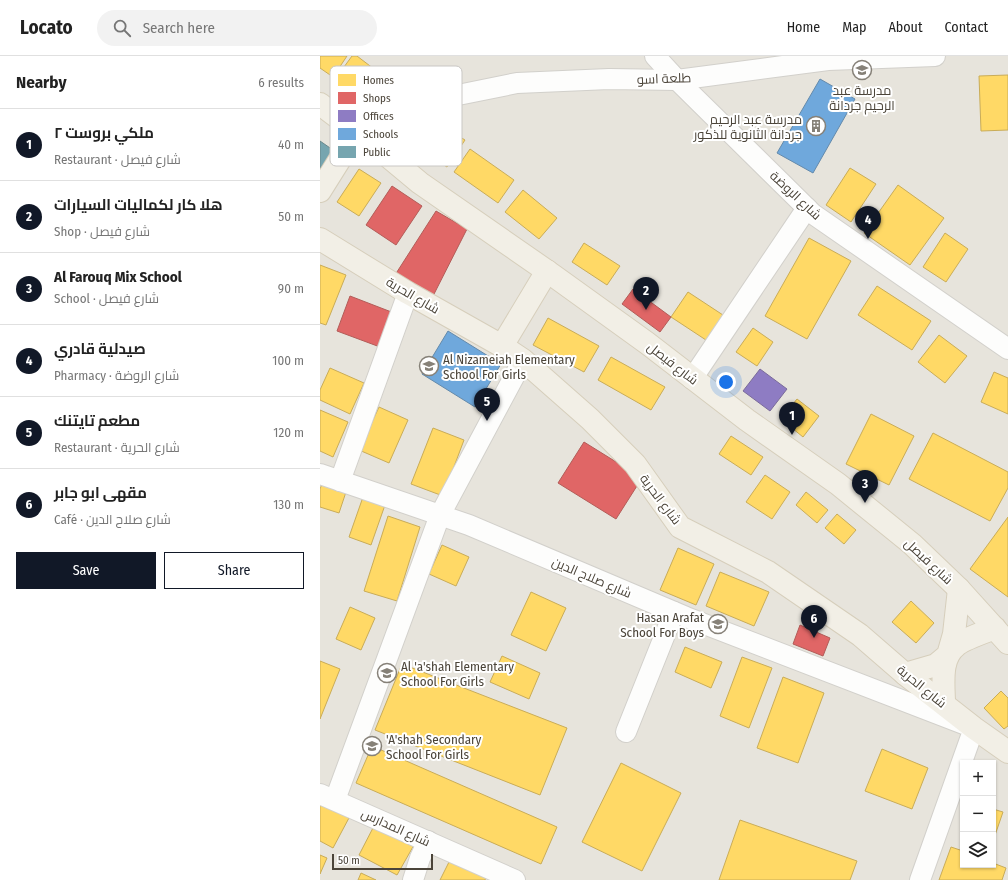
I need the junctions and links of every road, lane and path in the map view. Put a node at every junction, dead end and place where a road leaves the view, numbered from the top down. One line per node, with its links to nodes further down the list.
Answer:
1 (655, 56): 4 (street, شارع الروضة)
2 (935, 56): 3 (street, طلعة اسو)
3 (861, 57): 4 (street, طلعة اسو)
4 (677, 80): 5 (street, طلعة اسو); 11 (street, شارع الروضة)
5 (462, 94)
6 (320, 104): 7 (main road, شارع فيصل)
7 (330, 112)
8 (336, 166): 10 (main road)
9 (400, 166): 13 (main road, شارع فيصل)
10 (320, 191)
11 (807, 208): 16 (street, شارع الروضة); 18 (street)
12 (320, 239): 14 (main road, شارع الحرية)
13 (547, 271): 15 (main road); 18 (main road, شارع فيصل)
14 (408, 293): 15 (main road, شارع الحرية); 20 (street)
15 (502, 346): 17 (main road, شارع الحرية)
16 (1008, 349)
17 (523, 360): 21 (street); 26 (main road, شارع الحرية)
18 (692, 379): 22 (main road, شارع فيصل)
19 (320, 474): 20 (street, شارع صلاح الدين)
20 (340, 481): 21 (street, شارع صلاح الدين)
21 (440, 515): 23 (street, شارع صلاح الدين); 31 (street)
22 (959, 588): 24 (main road, شارع فيصل); 25 (main road)
23 (674, 612): 28 (street, شارع صلاح الدين); 29 (street)
24 (1001, 635): 25 (main road)
25 (948, 655): 26 (main road); 27 (main road)
26 (905, 674): 27 (main road, شارع الحرية)
27 (944, 704): 28 (main road, شارع الحرية)
28 (974, 728): 30 (main road, شارع الحرية); 35 (street)
29 (626, 732)
30 (1008, 752)
31 (327, 797): 32 (street, شارع المدارس)
32 (428, 841): 33 (street); 34 (street, شارع المدارس)
33 (413, 880)
34 (515, 880)
35 (920, 880)

